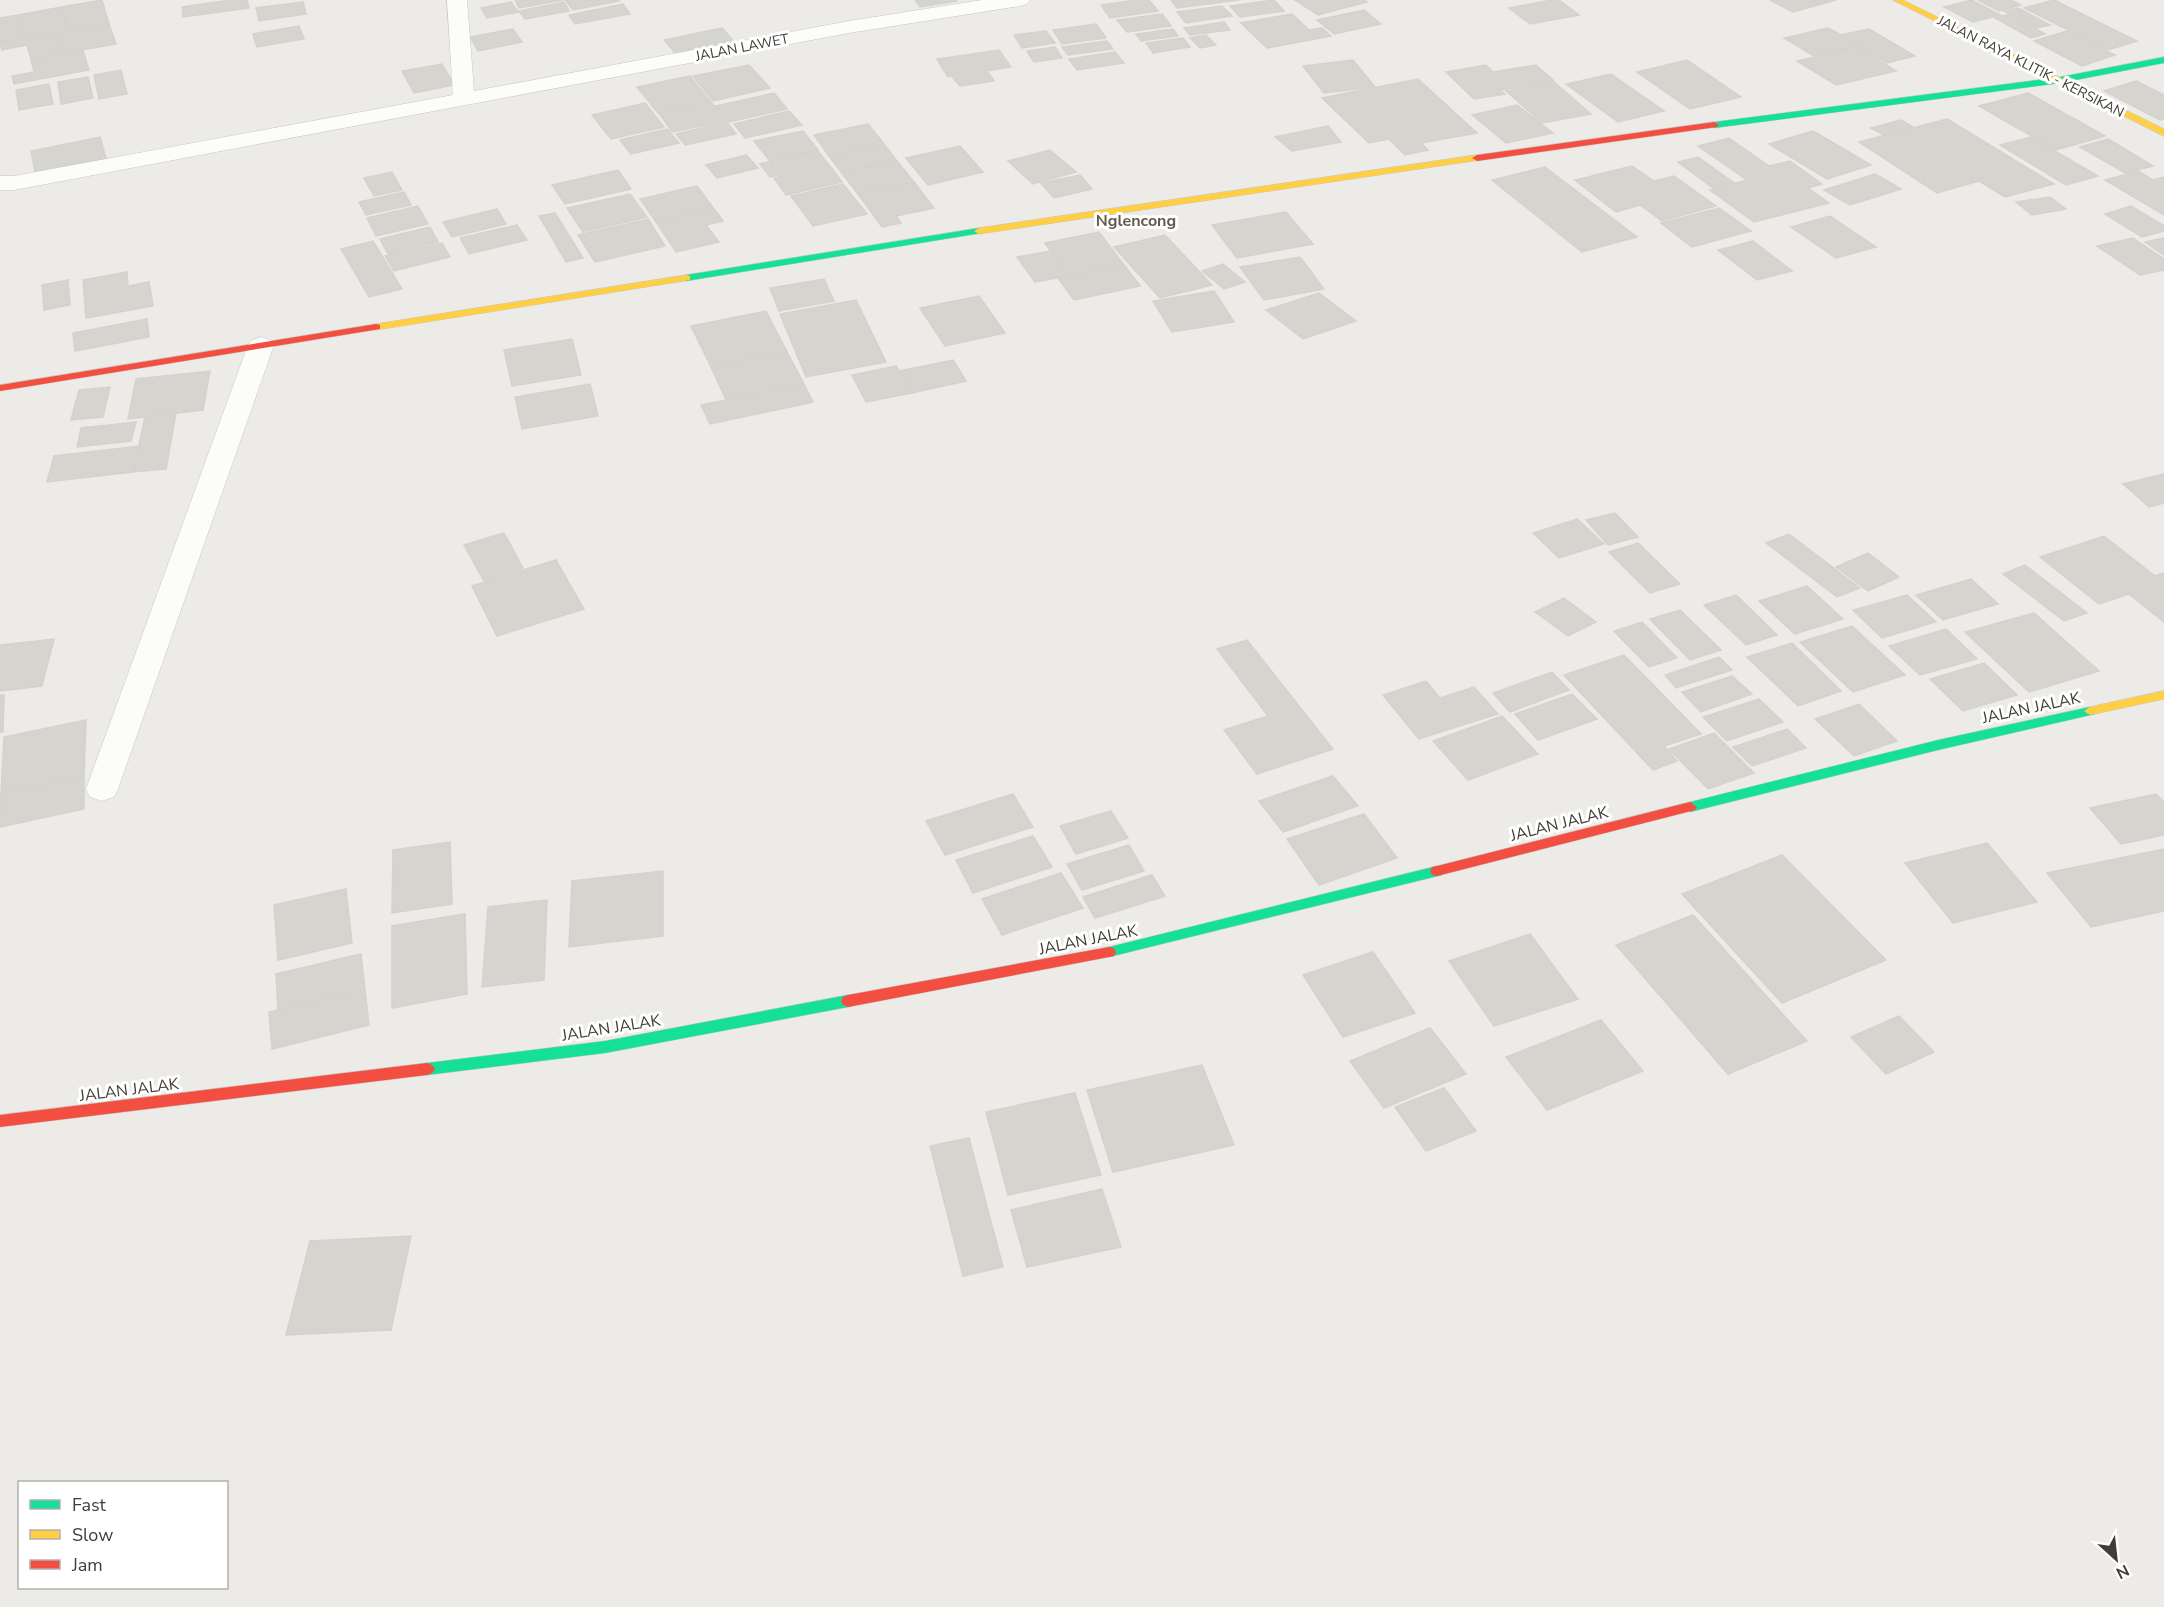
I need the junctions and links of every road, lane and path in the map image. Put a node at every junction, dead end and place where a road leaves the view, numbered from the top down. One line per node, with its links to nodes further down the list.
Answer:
1 (457, 0): 6 (street)
2 (1020, 0): 6 (street, JALAN LAWET)
3 (1898, 0): 5 (street, JALAN RAYA KLITIK - KERSIKAN)
4 (2164, 60): 5 (street)
5 (2061, 80): 7 (street, JALAN RAYA KLITIK - KERSIKAN); 9 (street)
6 (464, 99): 8 (street, JALAN LAWET)
7 (2164, 133)
8 (0, 183)
9 (261, 345): 10 (street); 12 (street)
10 (0, 388)
11 (2164, 695): 13 (street, JALAN JALAK)
12 (102, 789)
13 (0, 1121)

